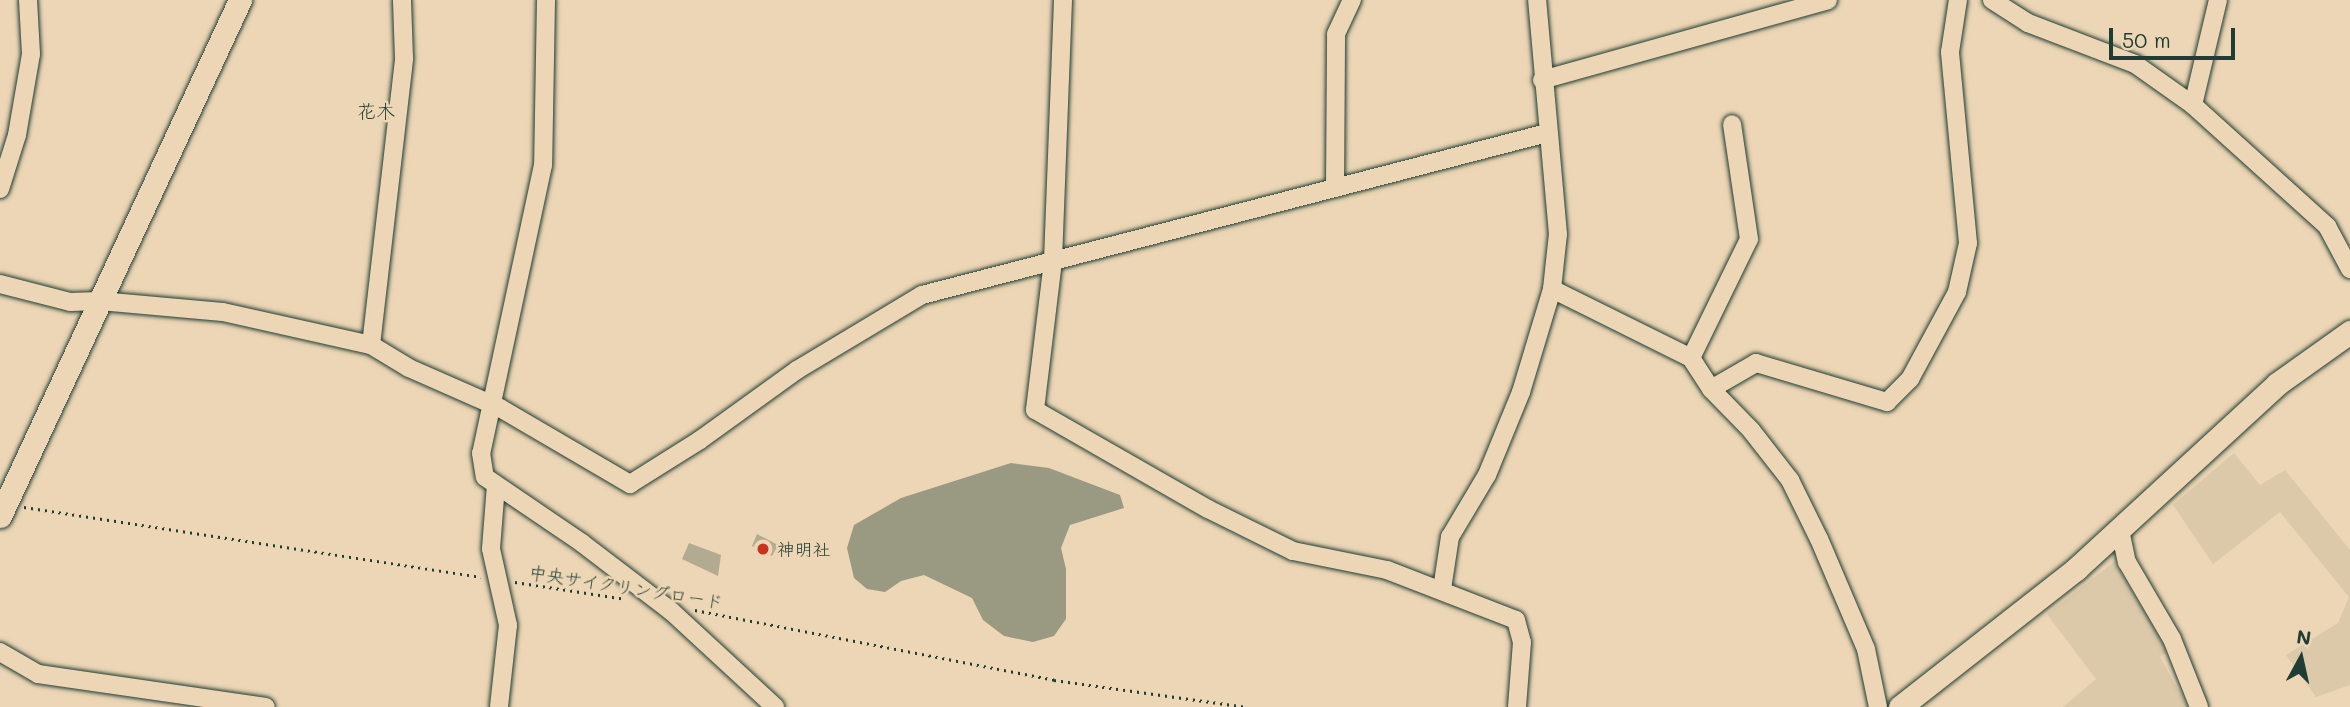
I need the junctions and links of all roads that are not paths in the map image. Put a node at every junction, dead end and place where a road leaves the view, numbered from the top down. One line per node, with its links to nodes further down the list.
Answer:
1 (28, 0): 17 (street)
2 (240, 0): 22 (street)
3 (402, 0): 24 (street)
4 (545, 0): 27 (street)
5 (1063, 0): 18 (street)
6 (1352, 0): 16 (street)
7 (1537, 0): 12 (street)
8 (1828, 0): 12 (street)
9 (1958, 0): 26 (street)
10 (1992, 0): 13 (street)
11 (2218, 0): 13 (street)
12 (1542, 80): 15 (street)
13 (2193, 105): 19 (street)
14 (1732, 124): 25 (street)
15 (1547, 133): 16 (street); 21 (street)
16 (1335, 188): 18 (street)
17 (0, 189)
18 (1053, 261): 27 (street); 31 (street)
19 (2350, 269)
20 (0, 284): 22 (street)
21 (1552, 289): 25 (street); 31 (street)
22 (100, 301): 24 (street); 29 (street)
23 (2350, 332): 30 (street)
24 (371, 345): 27 (street)
25 (1691, 358): 26 (street)
26 (1711, 389): 37 (street)
27 (492, 404): 28 (street)
28 (496, 485): 34 (street); 35 (street)
29 (4, 501)
30 (2120, 530): 38 (street); 39 (street)
31 (1443, 589): 36 (street)
32 (0, 652): 33 (street)
33 (266, 707)
34 (499, 707)
35 (775, 707)
36 (1517, 707)
37 (1878, 707)
38 (1900, 707)
39 (2199, 707)

